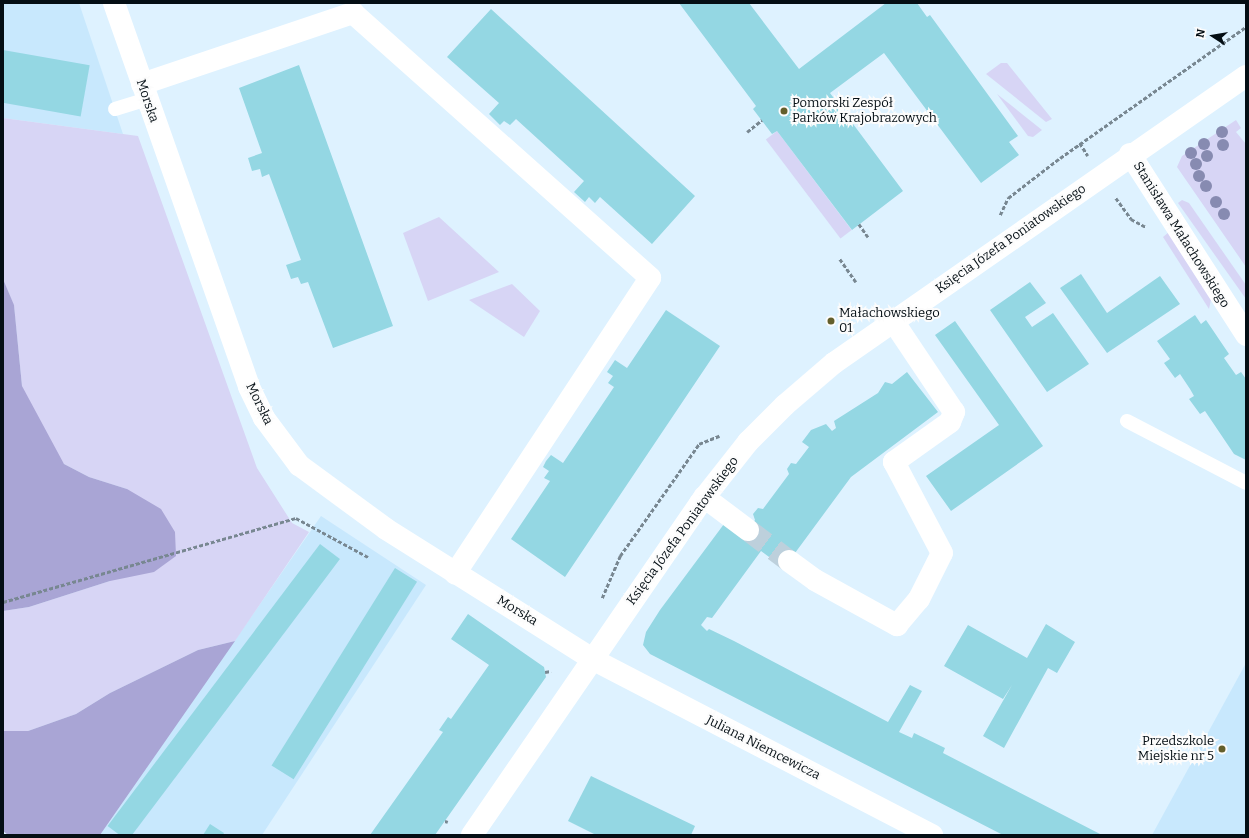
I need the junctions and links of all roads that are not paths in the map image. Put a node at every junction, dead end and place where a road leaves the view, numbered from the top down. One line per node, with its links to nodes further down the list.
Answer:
1 (114, 3): 3 (street, Morska)
2 (1246, 76): 5 (street, Księcia Józefa Poniatowskiego)
3 (144, 91): 4 (lane); 13 (street, Morska); 13 (street)
4 (115, 109)
5 (1130, 154): 6 (street, Księcia Józefa Poniatowskiego); 7 (street, Stanisława Małachowskiego)
6 (893, 321): 10 (street, Księcia Józefa Poniatowskiego); 12 (street)
7 (1246, 335)
8 (1127, 421): 9 (lane)
9 (1246, 483)
10 (704, 497): 11 (street); 14 (street, Księcia Józefa Poniatowskiego)
11 (748, 530)
12 (789, 561)
13 (455, 574): 14 (street, Morska)
14 (594, 660): 15 (street, Księcia Józefa Poniatowskiego); 16 (street, Juliana Niemcewicza)
15 (472, 835)
16 (932, 835)

